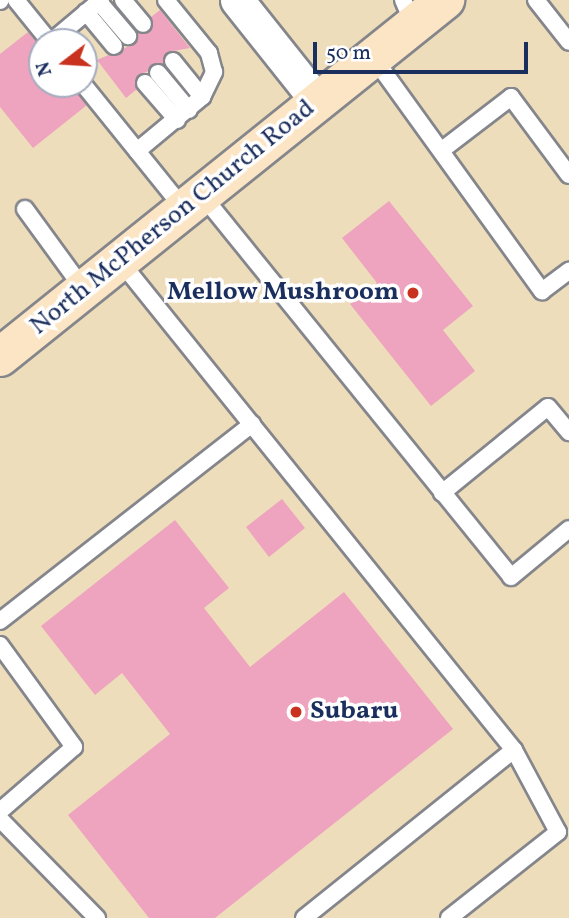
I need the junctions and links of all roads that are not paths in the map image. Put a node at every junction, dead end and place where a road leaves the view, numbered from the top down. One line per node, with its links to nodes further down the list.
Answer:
1 (16, 0): 11 (lane)
2 (123, 0): 10 (lane)
3 (166, 0): 19 (lane)
4 (237, 0): 21 (street)
5 (444, 0): 9 (main road, North McPherson Church Road)
6 (536, 0): 14 (lane)
7 (100, 1): 8 (lane); 13 (lane)
8 (86, 12): 12 (lane); 15 (lane)
9 (408, 12): 16 (main road, North McPherson Church Road)
10 (143, 24)
11 (39, 28)
12 (67, 28)
13 (128, 36)
14 (569, 42)
15 (114, 46)
16 (373, 57): 21 (main road, North McPherson Church Road); 23 (lane)
17 (173, 61): 19 (lane)
18 (152, 78): 22 (lane)
19 (202, 97): 22 (lane)
20 (94, 98): 24 (lane)
21 (318, 102): 26 (main road, North McPherson Church Road)
22 (183, 115): 24 (lane)
23 (442, 150): 25 (lane); 29 (lane)
24 (137, 151): 26 (lane)
25 (569, 175)
26 (193, 202): 28 (main road, North McPherson Church Road); 34 (lane)
27 (25, 209): 30 (lane)
28 (120, 261): 30 (main road, North McPherson Church Road); 32 (lane)
29 (569, 271)
30 (84, 290): 31 (main road, North McPherson Church Road)
31 (0, 357)
32 (253, 424): 36 (lane); 38 (lane)
33 (569, 432): 34 (lane)
34 (442, 493): 35 (lane)
35 (569, 529)
36 (0, 621)
37 (0, 645): 39 (lane)
38 (514, 750): 42 (lane); 43 (lane)
39 (0, 811)
40 (0, 819): 41 (lane)
41 (97, 918)
42 (304, 918)
43 (449, 918)

